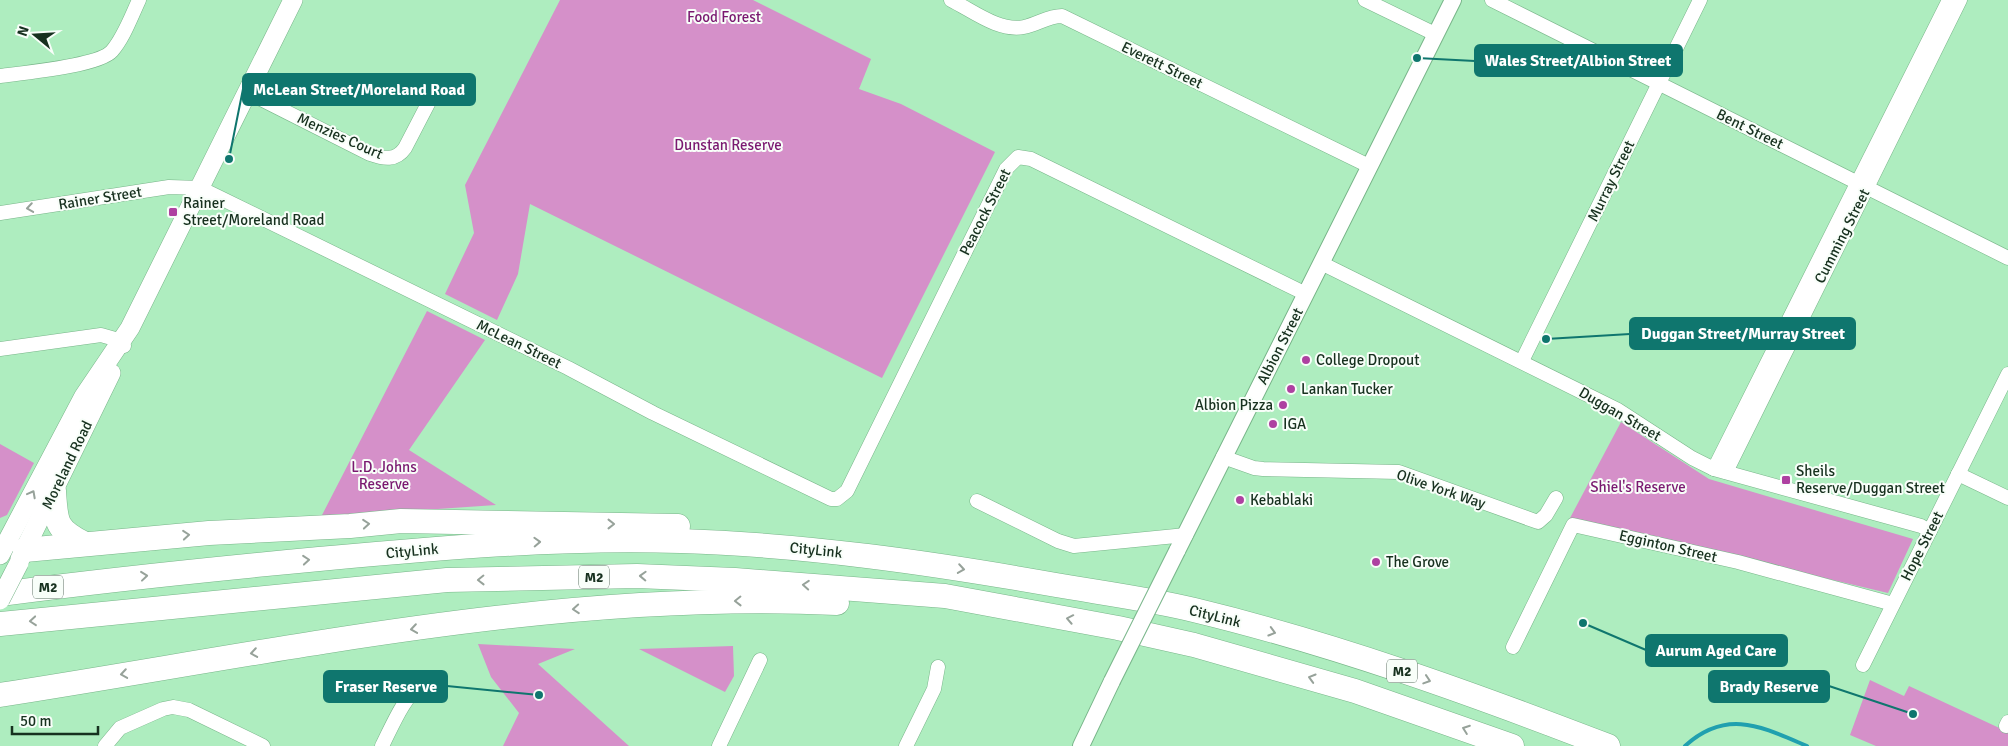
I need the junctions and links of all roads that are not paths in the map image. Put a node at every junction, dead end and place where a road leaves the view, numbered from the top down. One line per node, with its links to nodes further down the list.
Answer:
1 (139, 0): 12 (street)
2 (292, 0): 14 (main road, Moreland Road)
3 (951, 0): 16 (street, Everett Street)
4 (1365, 0): 10 (street)
5 (1452, 0): 10 (street, Albion Street)
6 (1492, 0): 13 (street, Bent Street)
7 (1700, 0): 13 (street, Murray Street)
8 (1949, 0): 11 (street, Cumming Street)
9 (1960, 0): 11 (street, Cumming Street)
10 (1435, 34): 16 (street, Albion Street)
11 (1918, 73): 17 (street, Cumming Street)
12 (0, 76)
13 (1659, 84): 17 (street, Bent Street); 25 (street, Murray Street)
14 (247, 92): 15 (street, Menzies Court); 18 (main road, Moreland Road)
15 (432, 96)
16 (1370, 166): 21 (street, Albion Street)
17 (1862, 185): 20 (street, Bent Street); 28 (street, Cumming Street)
18 (200, 188): 19 (street, Rainer Street, one-way to 19); 23 (main road, Moreland Road); 33 (street, McLean Street)
19 (0, 213)
20 (2008, 258)
21 (1321, 263): 22 (street, Albion Street); 25 (street, Duggan Street)
22 (1306, 294): 27 (street, Albion Street); 33 (street, Peacock Street)
23 (125, 339): 24 (street); 30 (main road, Moreland Road); 35 (main road, Moreland Road, one-way to 23)
24 (0, 349)
25 (1522, 361): 28 (street, Duggan Street)
26 (2008, 374): 29 (street, Hope Street)
27 (1223, 457): 31 (street, Olive York Way); 37 (street, Albion Street)
28 (1720, 470): 36 (street, Duggan Street)
29 (1958, 474): 32 (street); 36 (street, Hope Street)
30 (54, 491): 38 (highway); 40 (main road, Moreland Road)
31 (1556, 498)
32 (2008, 498)
33 (837, 499)
34 (977, 501): 37 (street)
35 (8, 527): 39 (main road, Moreland Road)
36 (1930, 531): 44 (street, Hope Street)
37 (1186, 535): 58 (street, Albion Street, bridge)
38 (85, 544): 40 (highway); 41 (highway, one-way to 41)
39 (0, 553): 40 (street)
40 (22, 556): 43 (main road, Moreland Road, bridge)
41 (926, 564): 42 (highway, CityLink / M2, one-way to 41); 60 (highway, CityLink / M2, one-way to 60)
42 (0, 594)
43 (0, 600)
44 (1893, 604): 47 (street, Egginton Street); 49 (street, Hope Street)
45 (1031, 612): 46 (highway, M2, one-way to 46); 52 (highway, one-way to 52); 59 (highway, M2, one-way to 45)
46 (0, 624)
47 (1513, 647)
48 (760, 660): 56 (street)
49 (1863, 665)
50 (938, 667): 57 (street)
51 (424, 680): 55 (street)
52 (0, 694)
53 (105, 746): 54 (street)
54 (263, 746)
55 (382, 746)
56 (719, 746)
57 (906, 746)
58 (1081, 746)
59 (1512, 746)
60 (1608, 746)

